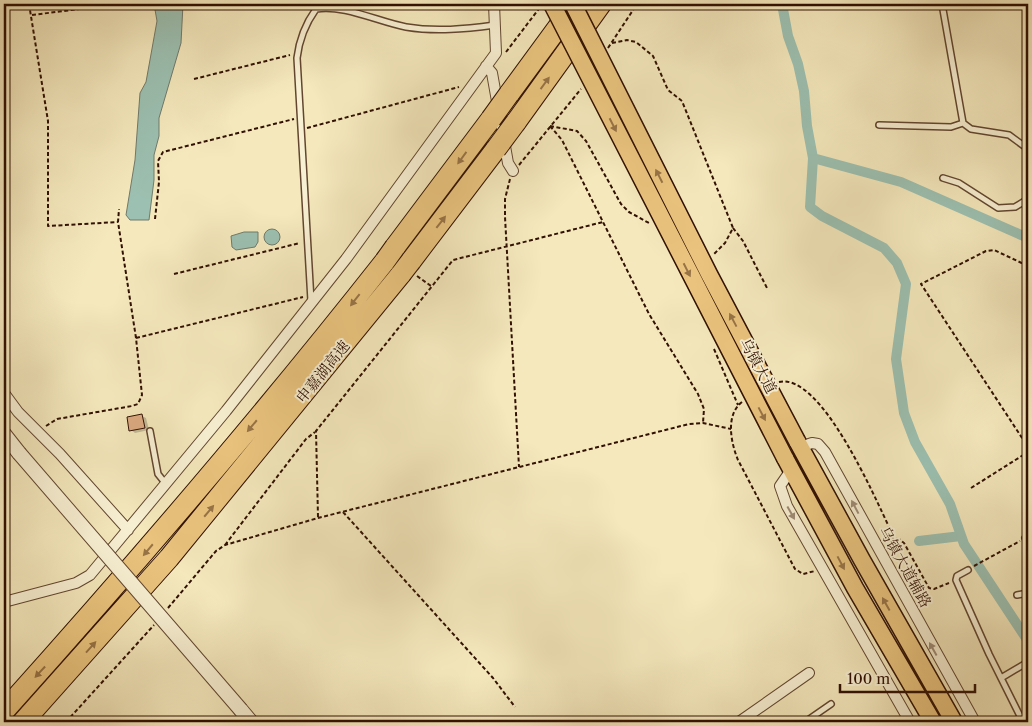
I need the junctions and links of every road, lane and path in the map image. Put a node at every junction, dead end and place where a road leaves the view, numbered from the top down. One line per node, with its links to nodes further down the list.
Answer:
1 (29, 4): 10 (path)
2 (119, 4): 10 (path)
3 (494, 4): 11 (street)
4 (542, 4): 14 (path)
5 (552, 4): 55 (main road, 乌镇大道, one-way to 55, bridge)
6 (574, 4): 52 (main road, 乌镇大道, one-way to 6, bridge); 78 (highway, 申嘉湖高速, one-way to 78, bridge)
7 (601, 4): 79 (highway, 申嘉湖高速, one-way to 7, bridge)
8 (637, 4): 12 (path)
9 (942, 4): 21 (lane)
10 (32, 15): 31 (path)
11 (495, 25): 14 (street); 15 (lane)
12 (611, 43): 13 (path); 34 (path)
13 (606, 51)
14 (496, 53): 16 (street)
15 (298, 54): 17 (path); 20 (lane)
16 (486, 66): 26 (street); 41 (street)
17 (194, 79)
18 (585, 82): 23 (path)
19 (462, 86): 24 (path)
20 (302, 118): 24 (lane); 30 (path)
21 (963, 123): 22 (lane); 25 (lane)
22 (879, 125)
23 (550, 126): 26 (path); 32 (path); 33 (path)
24 (302, 130): 35 (lane)
25 (1028, 149)
26 (513, 171): 36 (path)
27 (943, 178): 28 (lane)
28 (1028, 199)
29 (119, 209): 31 (path)
30 (155, 219)
31 (118, 222): 42 (path)
32 (603, 222): 36 (path); 46 (path)
33 (654, 226)
34 (734, 228): 37 (path); 40 (path)
35 (307, 241): 39 (path); 41 (lane)
36 (507, 245): 49 (path); 56 (path)
37 (710, 256)
38 (1028, 266): 53 (path)
39 (174, 274)
40 (767, 288)
41 (311, 299): 42 (path); 57 (street)
42 (136, 338): 50 (path)
43 (712, 346): 45 (path)
44 (4, 393): 50 (street)
45 (738, 405)
46 (703, 423): 47 (path); 56 (path)
47 (732, 429)
48 (150, 431): 57 (lane)
49 (316, 431): 60 (path); 65 (path)
50 (39, 433): 61 (street)
51 (4, 434): 81 (street, bridge)
52 (799, 444): 86 (main road, 乌镇大道, one-way to 52); 87 (street, 乌镇大道辅路, one-way to 52)
53 (1028, 447)
54 (1028, 452): 58 (path)
55 (788, 464): 84 (street, one-way to 84); 85 (main road, 乌镇大道, one-way to 85)
56 (519, 467): 59 (path)
57 (166, 484): 61 (street)
58 (971, 488)
59 (343, 512): 60 (path); 77 (path)
60 (318, 518): 65 (path)
61 (128, 530): 70 (street)
62 (890, 538): 67 (path)
63 (1024, 538): 64 (lane); 66 (path)
64 (1028, 544)
65 (225, 545): 71 (path)
66 (968, 570): 67 (lane)
67 (956, 580): 75 (lane)
68 (1028, 593): 69 (lane)
69 (1017, 595)
70 (4, 602)
71 (166, 610)
72 (154, 625): 80 (path)
73 (1028, 662): 75 (lane)
74 (809, 673): 82 (street)
75 (1000, 678): 88 (lane)
76 (831, 704): 83 (lane)
77 (515, 707)
78 (4, 712)
79 (23, 722)
80 (66, 722)
81 (251, 722)
82 (739, 722)
83 (805, 722)
84 (910, 722)
85 (932, 722)
86 (954, 722)
87 (974, 722)
88 (1023, 722)

